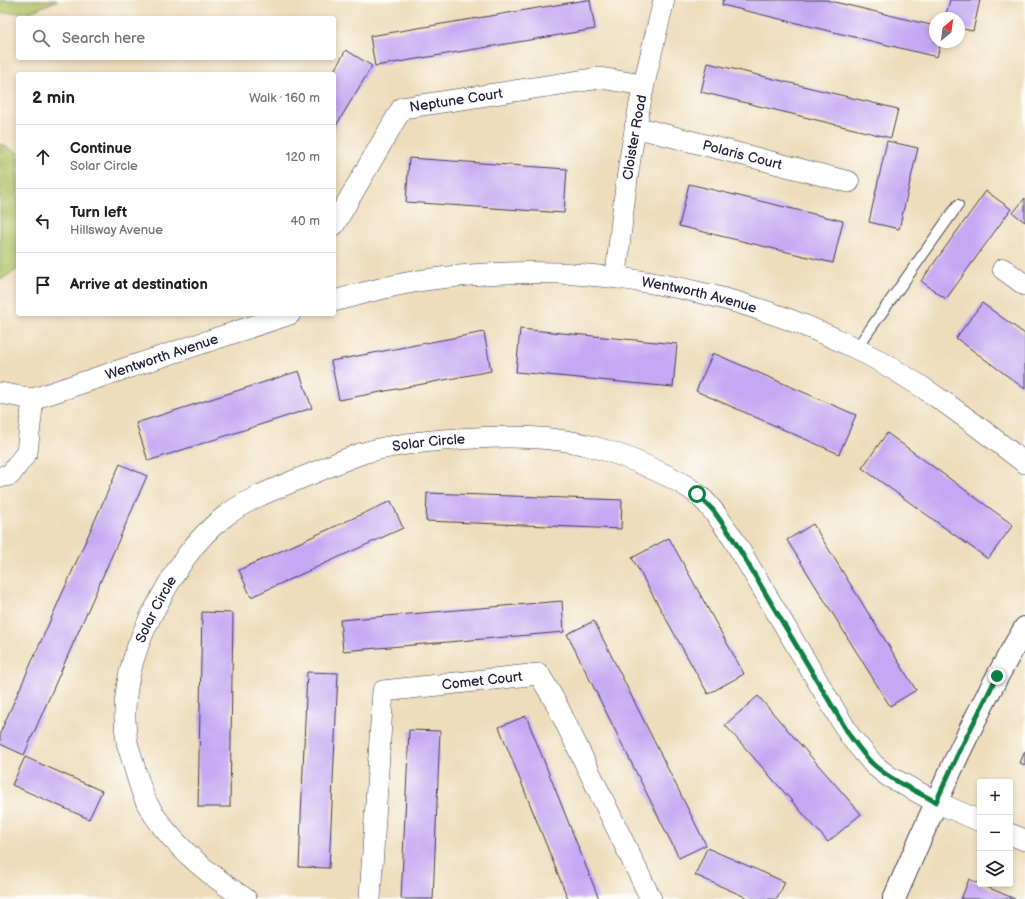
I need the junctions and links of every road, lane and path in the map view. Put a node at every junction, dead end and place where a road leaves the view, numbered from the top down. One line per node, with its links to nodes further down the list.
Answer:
1 (664, 0): 2 (street, Cloister Road)
2 (643, 85): 3 (street, Cloister Road); 6 (street, Neptune Court)
3 (635, 127): 4 (street, Polaris Court); 8 (street, Cloister Road)
4 (849, 182)
5 (958, 205): 12 (lane)
6 (336, 222)
7 (1003, 269): 9 (street)
8 (616, 277): 10 (street, Wentworth Avenue); 12 (street, Wentworth Avenue)
9 (1025, 285)
10 (336, 300)
11 (284, 316): 14 (street, Wentworth Avenue)
12 (856, 348): 15 (street, Wentworth Avenue)
13 (0, 394): 14 (street, Wentworth Avenue)
14 (33, 399): 16 (street)
15 (1025, 463)
16 (0, 477)
17 (1025, 628): 18 (street)
18 (1019, 649): 19 (street)
19 (936, 802): 20 (street, Solar Circle); 23 (street, Solar Circle); 26 (street)
20 (977, 820)
21 (1013, 835): 22 (street)
22 (1025, 840)
23 (246, 899)
24 (370, 899): 25 (street, Comet Court)
25 (651, 899)
26 (894, 899)

